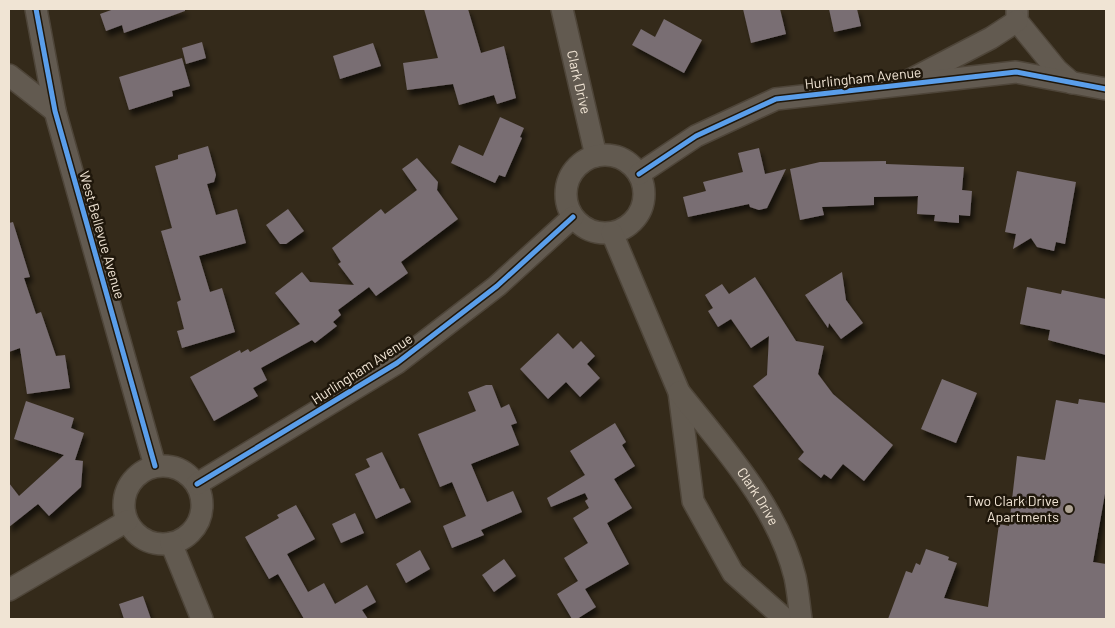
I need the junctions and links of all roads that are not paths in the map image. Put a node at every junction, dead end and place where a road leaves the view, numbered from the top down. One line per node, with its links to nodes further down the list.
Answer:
1 (36, 9): 8 (street, West Bellevue Avenue)
2 (562, 9): 9 (street, Clark Drive)
3 (1017, 15): 5 (street); 6 (street)
4 (9, 75): 8 (street)
5 (1072, 83): 6 (street, Hurlingham Avenue); 7 (street, Hurlingham Avenue)
6 (902, 85): 10 (street, Hurlingham Avenue)
7 (1106, 89)
8 (55, 111): 14 (street, West Bellevue Avenue)
9 (596, 156): 10 (street); 11 (street)
10 (639, 174): 12 (street)
11 (573, 217): 12 (street); 15 (street, Hurlingham Avenue)
12 (612, 233): 13 (street, Clark Drive)
13 (679, 392): 20 (street, Clark Drive); 21 (street, Clark Drive)
14 (155, 466): 15 (street); 16 (street)
15 (197, 484): 17 (street)
16 (127, 521): 17 (street); 18 (street)
17 (171, 543): 19 (street)
18 (9, 590)
19 (202, 619)
20 (785, 619)
21 (801, 619)

